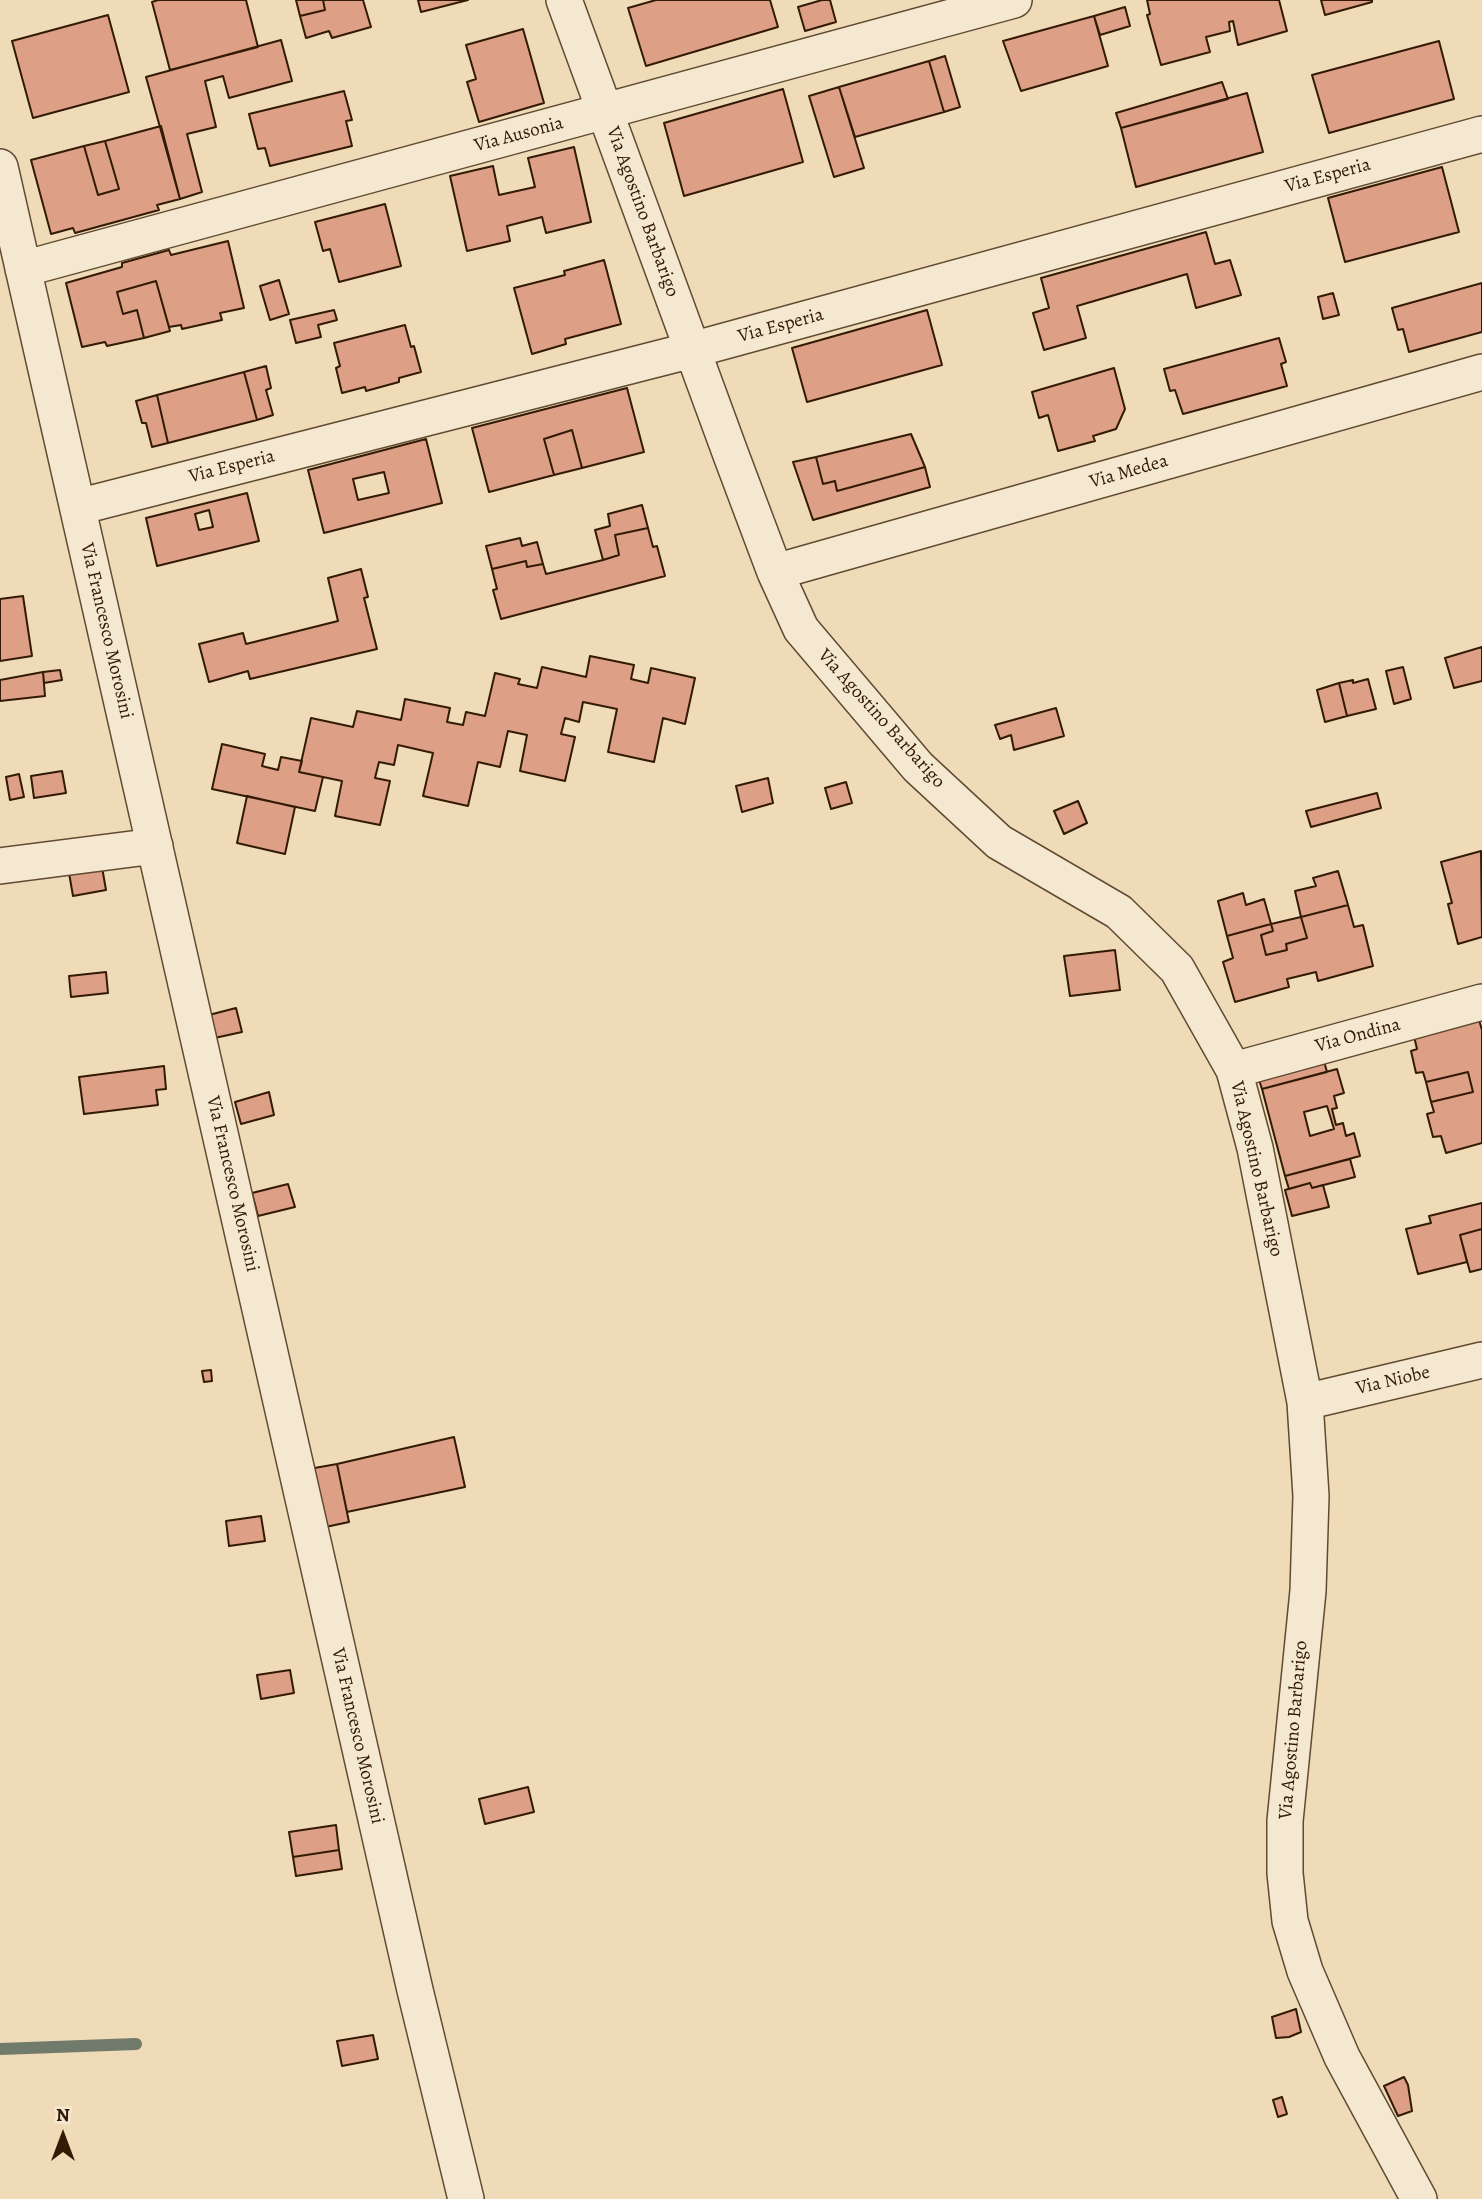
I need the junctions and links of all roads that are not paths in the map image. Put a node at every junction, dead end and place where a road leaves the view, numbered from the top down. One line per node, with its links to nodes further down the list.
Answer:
1 (564, 0): 3 (street, Via Agostino Barbarigo)
2 (1014, 0): 3 (street, Via Ausonia)
3 (605, 112): 6 (street, Via Ausonia); 7 (street, Via Agostino Barbarigo)
4 (1482, 134): 7 (street, Via Esperia)
5 (0, 167): 6 (street, Via Francesco Morosini)
6 (23, 269): 9 (street, Via Francesco Morosini)
7 (692, 350): 9 (street, Via Esperia); 10 (street, Via Agostino Barbarigo)
8 (1482, 372): 10 (street, Via Medea)
9 (78, 507): 11 (street, Via Francesco Morosini)
10 (775, 572): 14 (street, Via Agostino Barbarigo)
11 (155, 846): 12 (street); 17 (street, Via Francesco Morosini)
12 (0, 866)
13 (1482, 1002): 14 (street, Via Ondina)
14 (1234, 1070): 16 (street, Via Agostino Barbarigo)
15 (1482, 1360): 16 (street, Via Niobe)
16 (1305, 1402): 18 (street, Via Agostino Barbarigo)
17 (467, 2199)
18 (1419, 2199)

